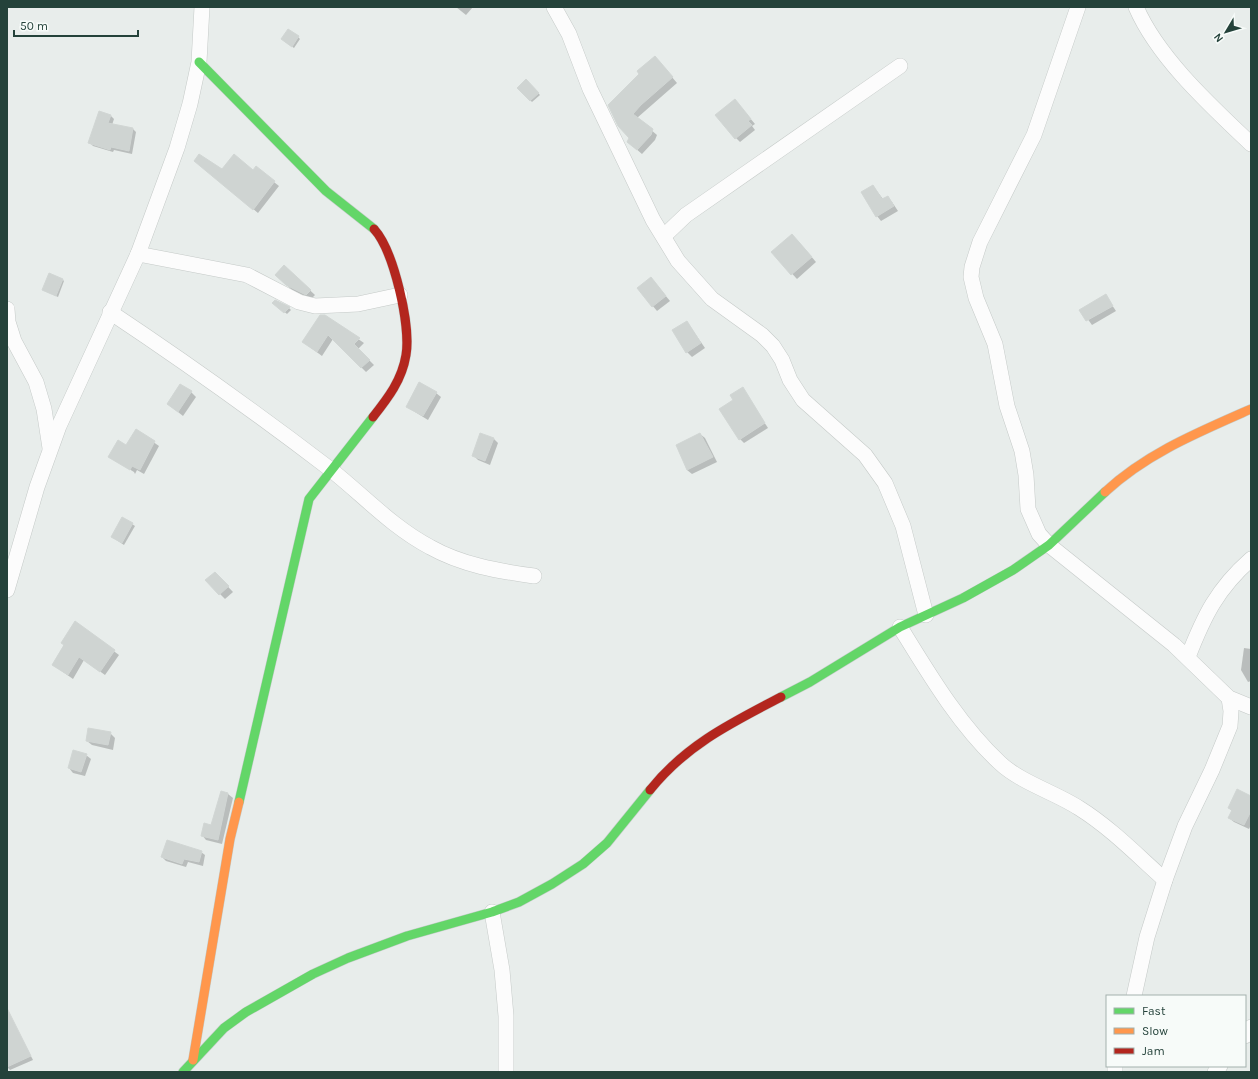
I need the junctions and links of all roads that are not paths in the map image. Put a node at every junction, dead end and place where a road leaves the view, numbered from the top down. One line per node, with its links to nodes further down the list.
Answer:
1 (202, 7): 5 (street)
2 (554, 7): 8 (street)
3 (1078, 7): 16 (street)
4 (1136, 7): 7 (street)
5 (199, 62): 9 (street); 10 (street)
6 (900, 66): 8 (street)
7 (1251, 144)
8 (664, 236): 20 (street)
9 (138, 254): 10 (street); 12 (street)
10 (400, 295): 15 (street)
11 (7, 309): 14 (street)
12 (110, 312): 14 (street); 15 (street)
13 (1251, 409): 16 (street)
14 (50, 450): 19 (street)
15 (331, 470): 18 (street); 28 (street)
16 (1049, 545): 20 (street); 22 (street)
17 (1251, 560): 22 (street)
18 (534, 576)
19 (7, 590)
20 (926, 614): 21 (street)
21 (900, 627): 25 (street); 26 (street)
22 (1188, 657): 23 (street)
23 (1229, 698): 24 (street); 25 (street)
24 (1251, 707)
25 (1165, 880): 27 (street)
26 (492, 912): 28 (street); 30 (street)
27 (1134, 995)
28 (193, 1060): 29 (street)
29 (183, 1072)
30 (506, 1072)

